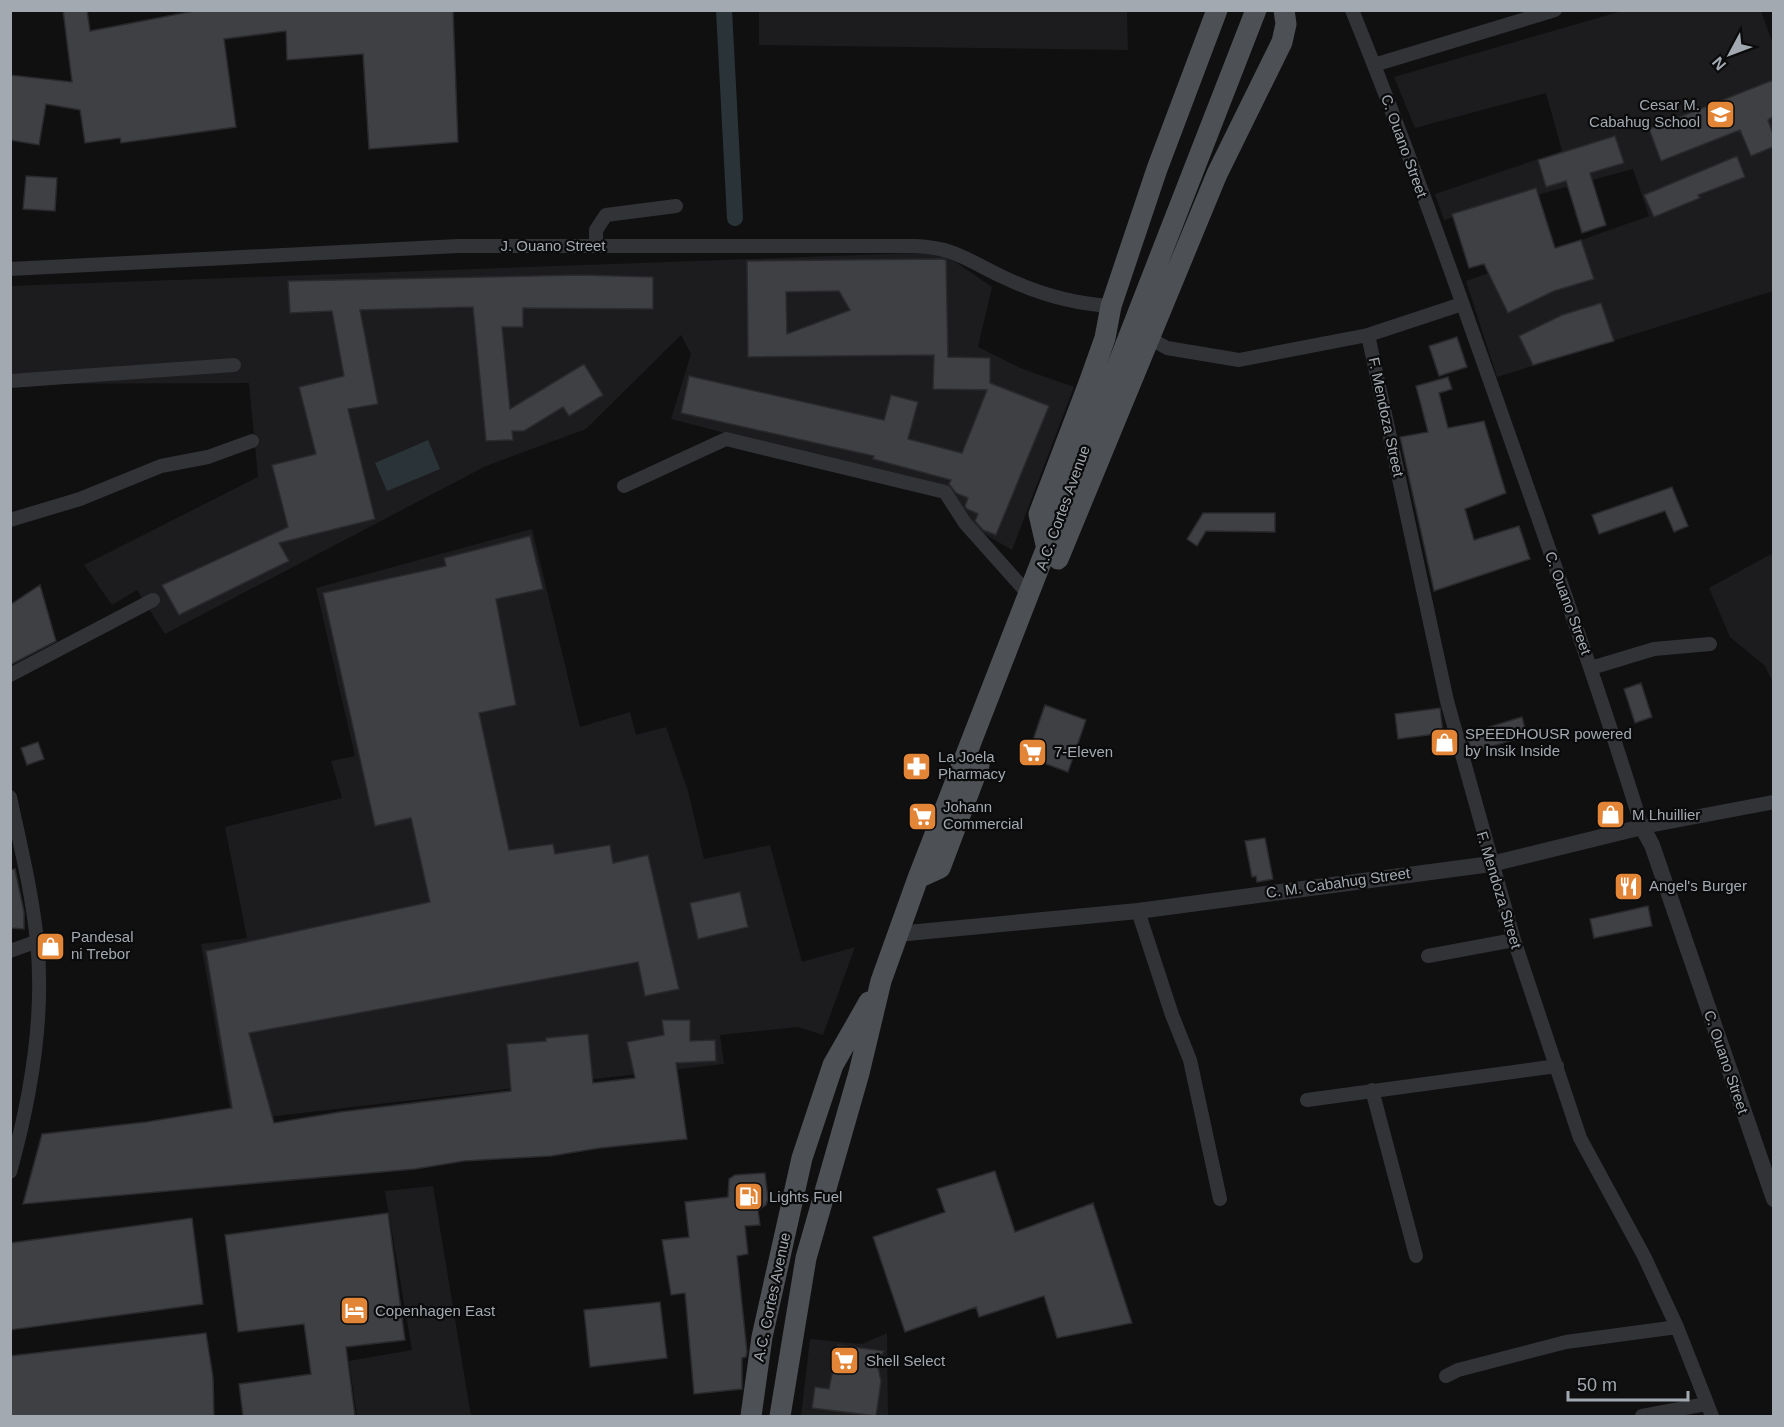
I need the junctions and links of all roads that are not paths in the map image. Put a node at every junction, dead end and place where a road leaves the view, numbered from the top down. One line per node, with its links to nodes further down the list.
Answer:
1 (1217, 10): 11 (main road)
2 (1256, 10): 19 (main road, A.C. Cortes Avenue)
3 (1284, 10): 13 (main road)
4 (1352, 10): 6 (street, C. Ouano Street)
5 (1555, 10): 6 (street)
6 (1374, 65): 10 (street, C. Ouano Street)
7 (676, 206): 8 (street)
8 (596, 245): 9 (street, J. Ouano Street); 11 (street, J. Ouano Street)
9 (10, 269)
10 (1462, 304): 12 (street); 23 (street, C. Ouano Street)
11 (1111, 306): 19 (main road)
12 (1368, 335): 13 (street); 28 (street, F. Mendoza Street)
13 (1149, 338): 29 (main road)
14 (234, 365): 15 (street)
15 (10, 381)
16 (252, 441): 18 (street)
17 (624, 486): 20 (street)
18 (10, 520)
19 (1047, 549): 20 (main road, A.C. Cortes Avenue)
20 (1030, 596): 29 (main road, A.C. Cortes Avenue)
21 (153, 600): 24 (street)
22 (1710, 645): 23 (street)
23 (1591, 668): 27 (street, C. Ouano Street)
24 (10, 675)
25 (10, 796): 33 (street)
26 (1773, 802): 27 (street, C. M. Cabahug Street)
27 (1642, 827): 28 (street, C. M. Cabahug Street); 40 (street, C. Ouano Street)
28 (1491, 864): 30 (street, C. M. Cabahug Street); 32 (street, F. Mendoza Street)
29 (918, 878): 31 (main road, A.C. Cortes Avenue)
30 (1138, 911): 31 (street, C. M. Cabahug Street); 42 (street)
31 (897, 934): 36 (main road, A.C. Cortes Avenue)
32 (1514, 940): 35 (street); 37 (street, F. Mendoza Street)
33 (38, 941): 34 (street); 41 (street)
34 (10, 951)
35 (1428, 956)
36 (881, 981): 48 (main road, A.C. Cortes Avenue); 49 (main road, A.C. Cortes Avenue)
37 (1557, 1066): 38 (street); 45 (street, F. Mendoza Street)
38 (1372, 1090): 39 (street); 44 (street)
39 (1307, 1100)
40 (1767, 1161): 43 (street, C. Ouano Street)
41 (10, 1172)
42 (1220, 1199)
43 (1773, 1199)
44 (1416, 1256)
45 (1677, 1327): 46 (street); 47 (street, F. Mendoza Street)
46 (1446, 1376)
47 (1709, 1410): 50 (street)
48 (751, 1416)
49 (780, 1416)
50 (1642, 1416)

